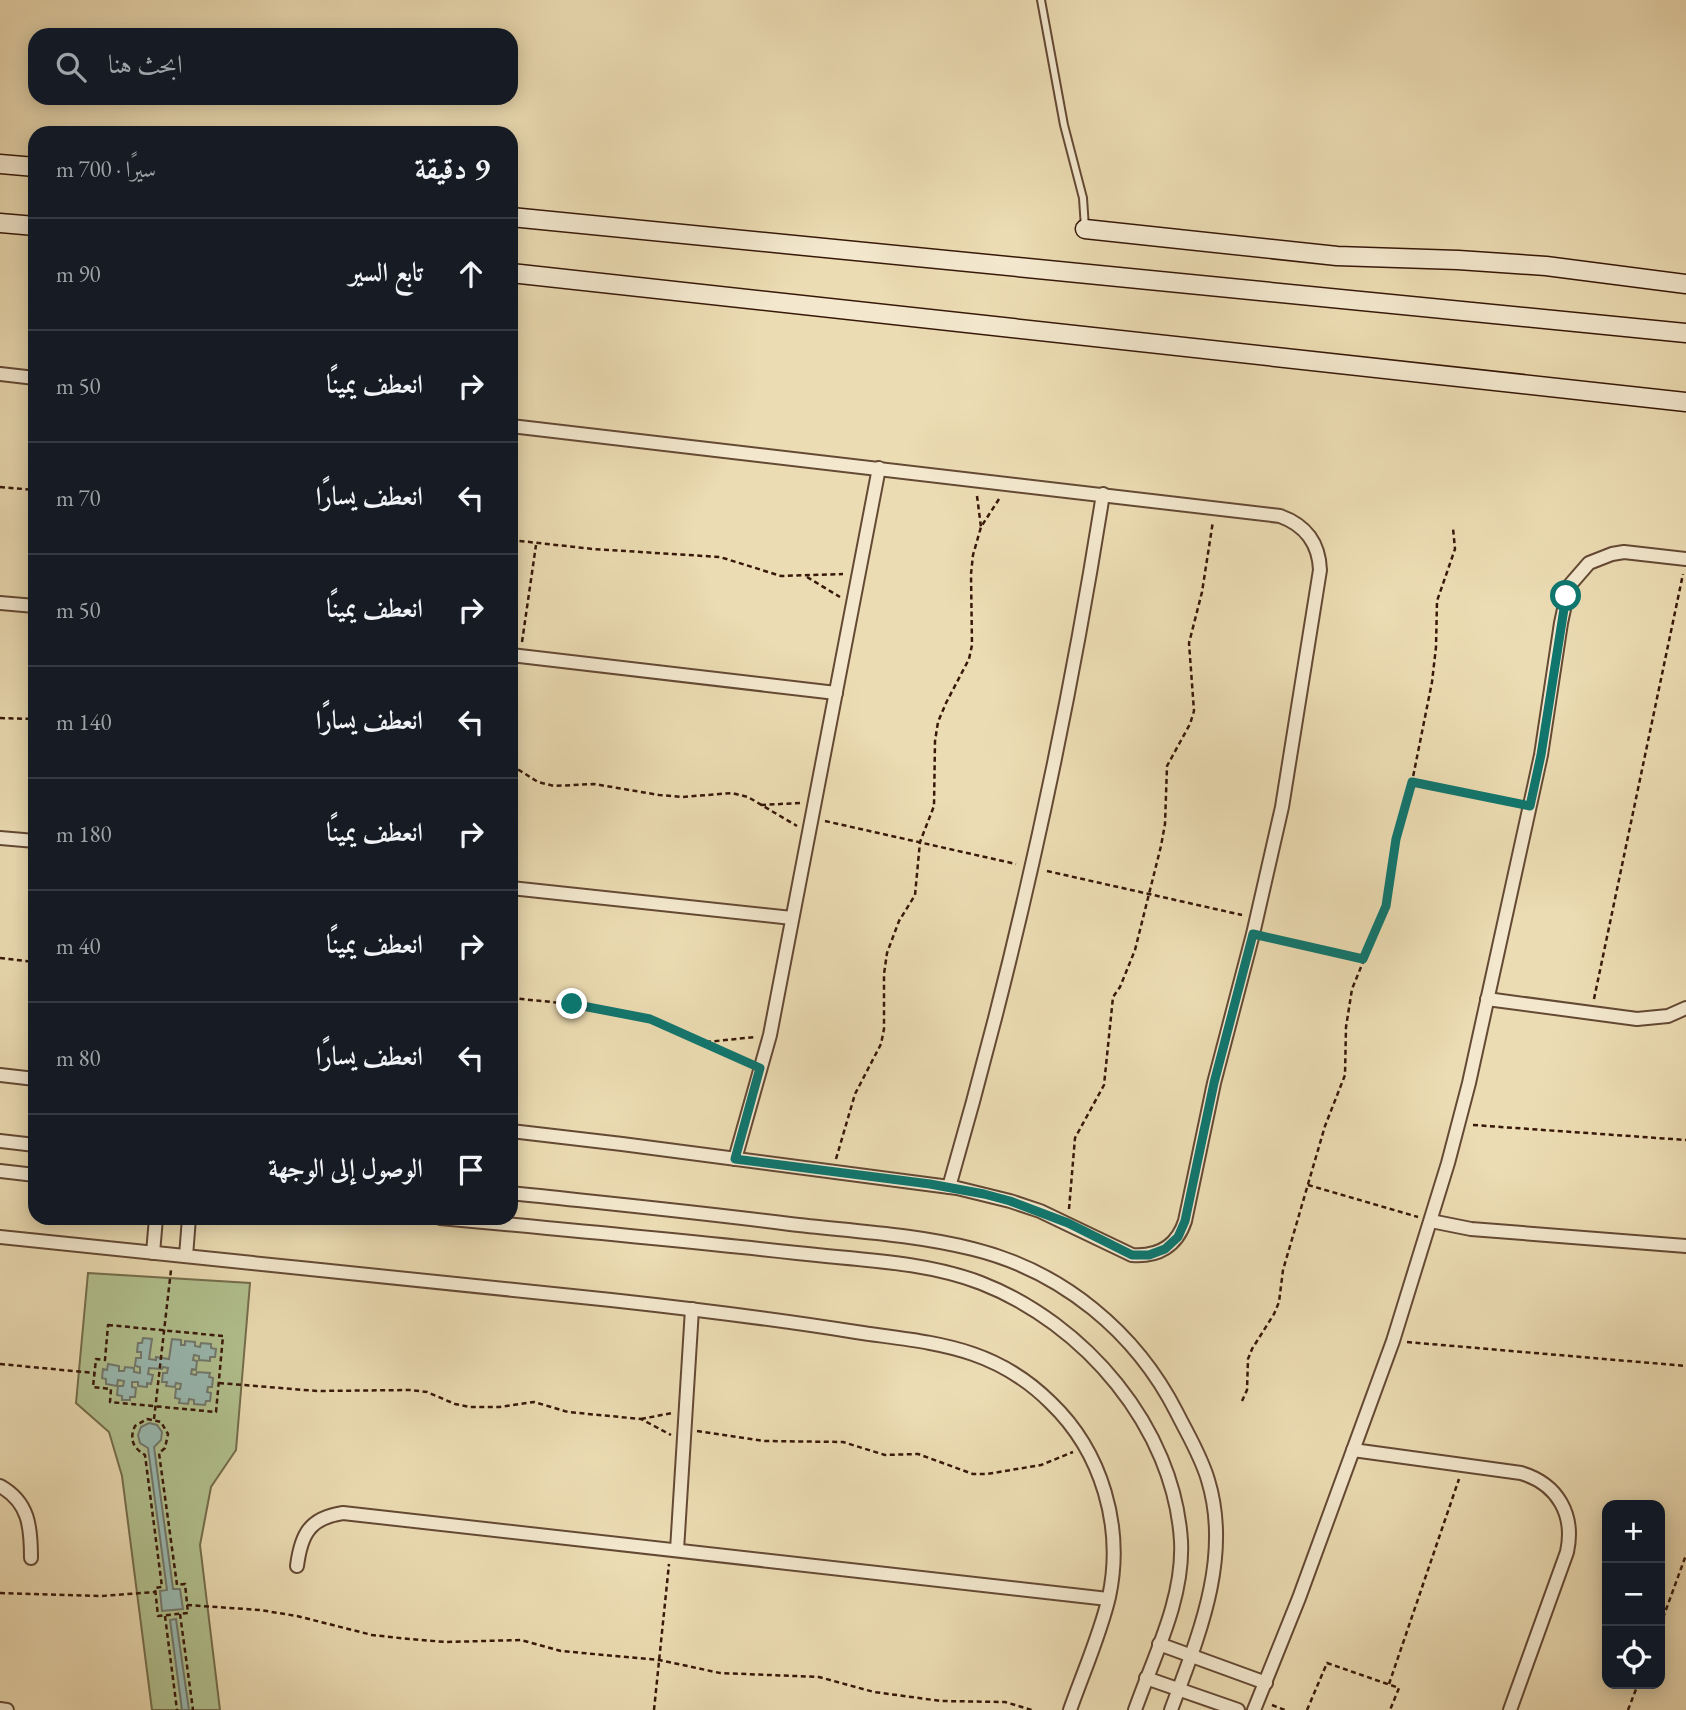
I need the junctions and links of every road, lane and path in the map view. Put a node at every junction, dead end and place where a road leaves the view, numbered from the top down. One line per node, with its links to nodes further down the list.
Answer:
1 (1041, 0): 7 (lane)
2 (0, 163): 3 (main road)
3 (28, 166)
4 (518, 219): 10 (main road)
5 (0, 223): 6 (main road)
6 (28, 225)
7 (1085, 229): 9 (main road)
8 (518, 274): 13 (main road)
9 (1686, 284)
10 (1686, 332)
11 (0, 374): 12 (street)
12 (28, 377)
13 (1686, 402)
14 (518, 427): 15 (street)
15 (879, 468): 16 (street); 27 (street)
16 (975, 479): 17 (street); 22 (path)
17 (1009, 484): 20 (street); 22 (path)
18 (0, 488): 19 (path)
19 (28, 490)
20 (1103, 495): 21 (street); 71 (street)
21 (1215, 508): 48 (street); 74 (path)
22 (981, 527): 68 (path)
23 (1453, 528): 39 (path)
24 (518, 541): 25 (path)
25 (537, 544): 29 (path); 33 (path)
26 (1686, 559): 42 (street)
27 (859, 573): 29 (path); 32 (street)
28 (1683, 575): 55 (path)
29 (807, 577): 32 (path)
30 (0, 603): 31 (street)
31 (28, 605)
32 (852, 606): 35 (street)
33 (518, 644)
34 (518, 655): 35 (street)
35 (835, 693): 40 (street)
36 (0, 718): 37 (path)
37 (28, 719)
38 (518, 769): 41 (path)
39 (1412, 782): 42 (path); 50 (path)
40 (814, 803): 41 (path); 43 (street)
41 (761, 805): 43 (path)
42 (1530, 806): 53 (street)
43 (809, 832): 47 (street)
44 (0, 838): 45 (street)
45 (28, 840)
46 (518, 889): 47 (street)
47 (792, 918): 56 (street)
48 (1253, 934): 50 (path); 74 (street)
49 (0, 958): 51 (path)
50 (1363, 959): 70 (path)
51 (28, 961)
52 (518, 999): 57 (path)
53 (1487, 999): 55 (street); 61 (street)
54 (1686, 1008): 55 (street)
55 (1591, 1013)
56 (770, 1035): 57 (path); 58 (street)
57 (703, 1042): 58 (path)
58 (760, 1068): 66 (street)
59 (0, 1075): 60 (street)
60 (28, 1078)
61 (1458, 1124): 63 (path); 73 (street)
62 (518, 1132): 66 (street)
63 (1686, 1140)
64 (0, 1141): 65 (street)
65 (28, 1144)
66 (735, 1159): 68 (street)
67 (0, 1171): 69 (street)
68 (832, 1172): 71 (street)
69 (28, 1174)
70 (1308, 1185): 73 (path); 89 (path)
71 (949, 1187): 74 (street)
72 (518, 1195): 111 (street)
73 (1431, 1221): 79 (street); 84 (street)
74 (1068, 1223)
75 (155, 1225): 80 (street)
76 (187, 1225): 81 (street)
77 (517, 1225): 110 (street)
78 (0, 1237): 80 (street)
79 (1686, 1246)
80 (153, 1253): 81 (street)
81 (179, 1256): 82 (street); 83 (path)
82 (692, 1308): 91 (street); 95 (street)
83 (163, 1330): 87 (path); 88 (path); 90 (path)
84 (1393, 1341): 86 (path); 96 (street)
85 (0, 1364): 87 (path)
86 (1686, 1366)
87 (94, 1373): 90 (path)
88 (219, 1383): 90 (path); 93 (path)
89 (1242, 1401)
90 (154, 1406): 92 (path)
91 (685, 1410): 93 (path); 94 (street)
92 (154, 1419): 103 (path); 106 (path)
93 (641, 1419): 94 (path)
94 (684, 1435): 95 (path); 99 (street)
95 (1086, 1447): 105 (street)
96 (1353, 1450): 97 (street); 114 (street)
97 (1464, 1465): 115 (path); 131 (street)
98 (0, 1486): 101 (street)
99 (673, 1550): 102 (street); 105 (street); 112 (path)
100 (1686, 1555): 107 (path)
101 (31, 1558)
102 (297, 1566)
103 (155, 1592): 104 (path); 109 (path)
104 (0, 1593)
105 (1108, 1599): 124 (street)
106 (187, 1605): 108 (path); 112 (path)
107 (1665, 1612)
108 (180, 1614): 109 (path); 121 (path)
109 (165, 1616): 120 (path)
110 (1159, 1644): 111 (street); 113 (street)
111 (1191, 1656): 114 (street); 117 (street)
112 (659, 1660): 122 (path); 123 (path)
113 (1146, 1678): 117 (street); 125 (street)
114 (1266, 1683): 128 (street)
115 (1389, 1684): 129 (path); 130 (path)
116 (1636, 1689): 132 (path)
117 (1179, 1690): 126 (street); 127 (street)
118 (0, 1709): 119 (street)
119 (7, 1710)
120 (177, 1710)
121 (193, 1710)
122 (654, 1710)
123 (1032, 1710)
124 (1070, 1710)
125 (1135, 1710)
126 (1171, 1710)
127 (1238, 1710)
128 (1254, 1710)
129 (1307, 1710)
130 (1390, 1710)
131 (1510, 1710)
132 (1628, 1710)

